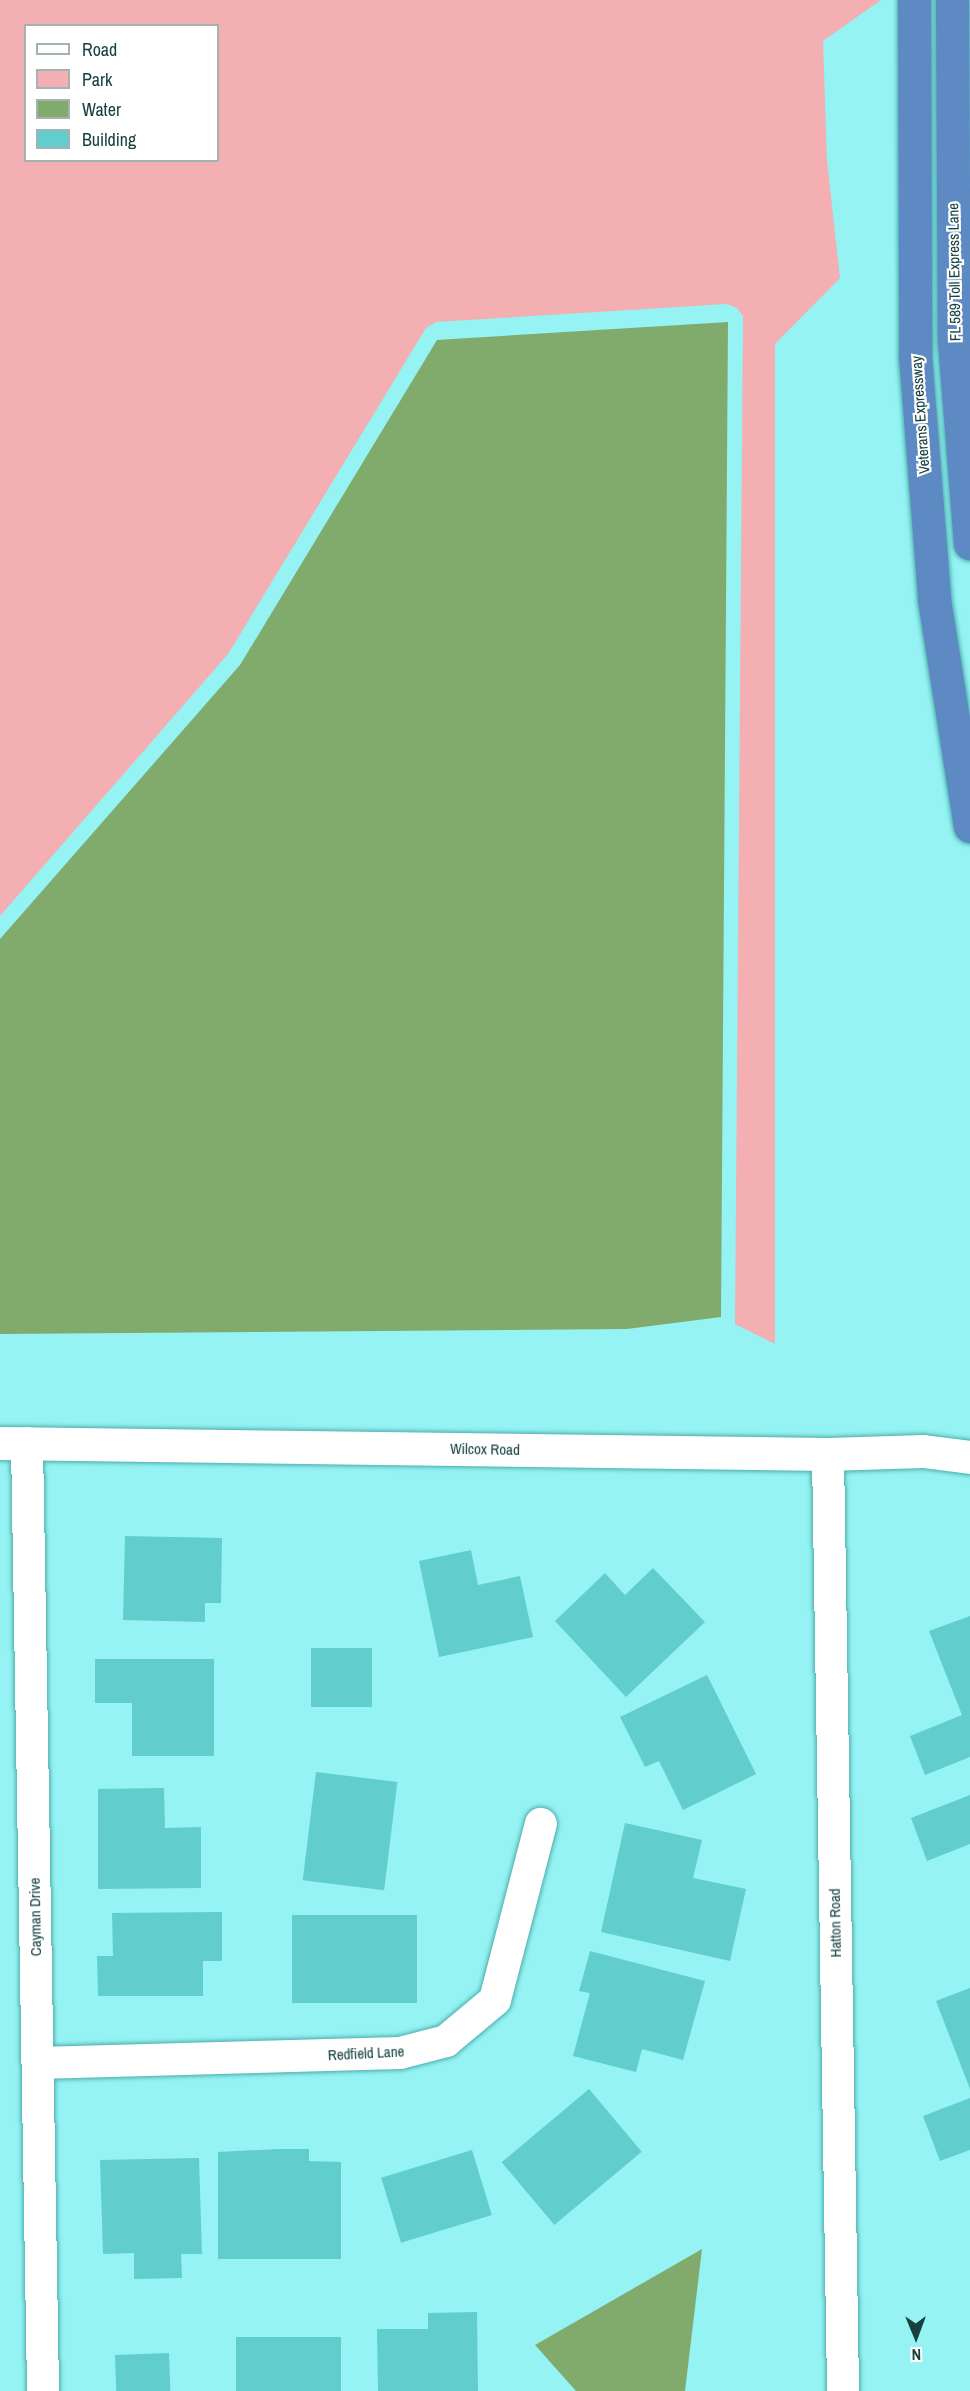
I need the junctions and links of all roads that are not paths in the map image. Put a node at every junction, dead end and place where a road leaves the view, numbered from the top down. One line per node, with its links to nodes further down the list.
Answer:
1 (914, 0): 4 (highway, Veterans Expressway)
2 (952, 0): 3 (highway, FL 589 Toll Express Lane)
3 (970, 543)
4 (970, 826)
5 (13, 1443): 6 (street, Wilcox Road); 9 (street, Cayman Drive)
6 (828, 1454): 7 (street, Wilcox Road); 11 (street, Hatton Road)
7 (970, 1457)
8 (541, 1824): 9 (street, Redfield Lane)
9 (38, 2063): 10 (street, Cayman Drive)
10 (43, 2391)
11 (843, 2391)

